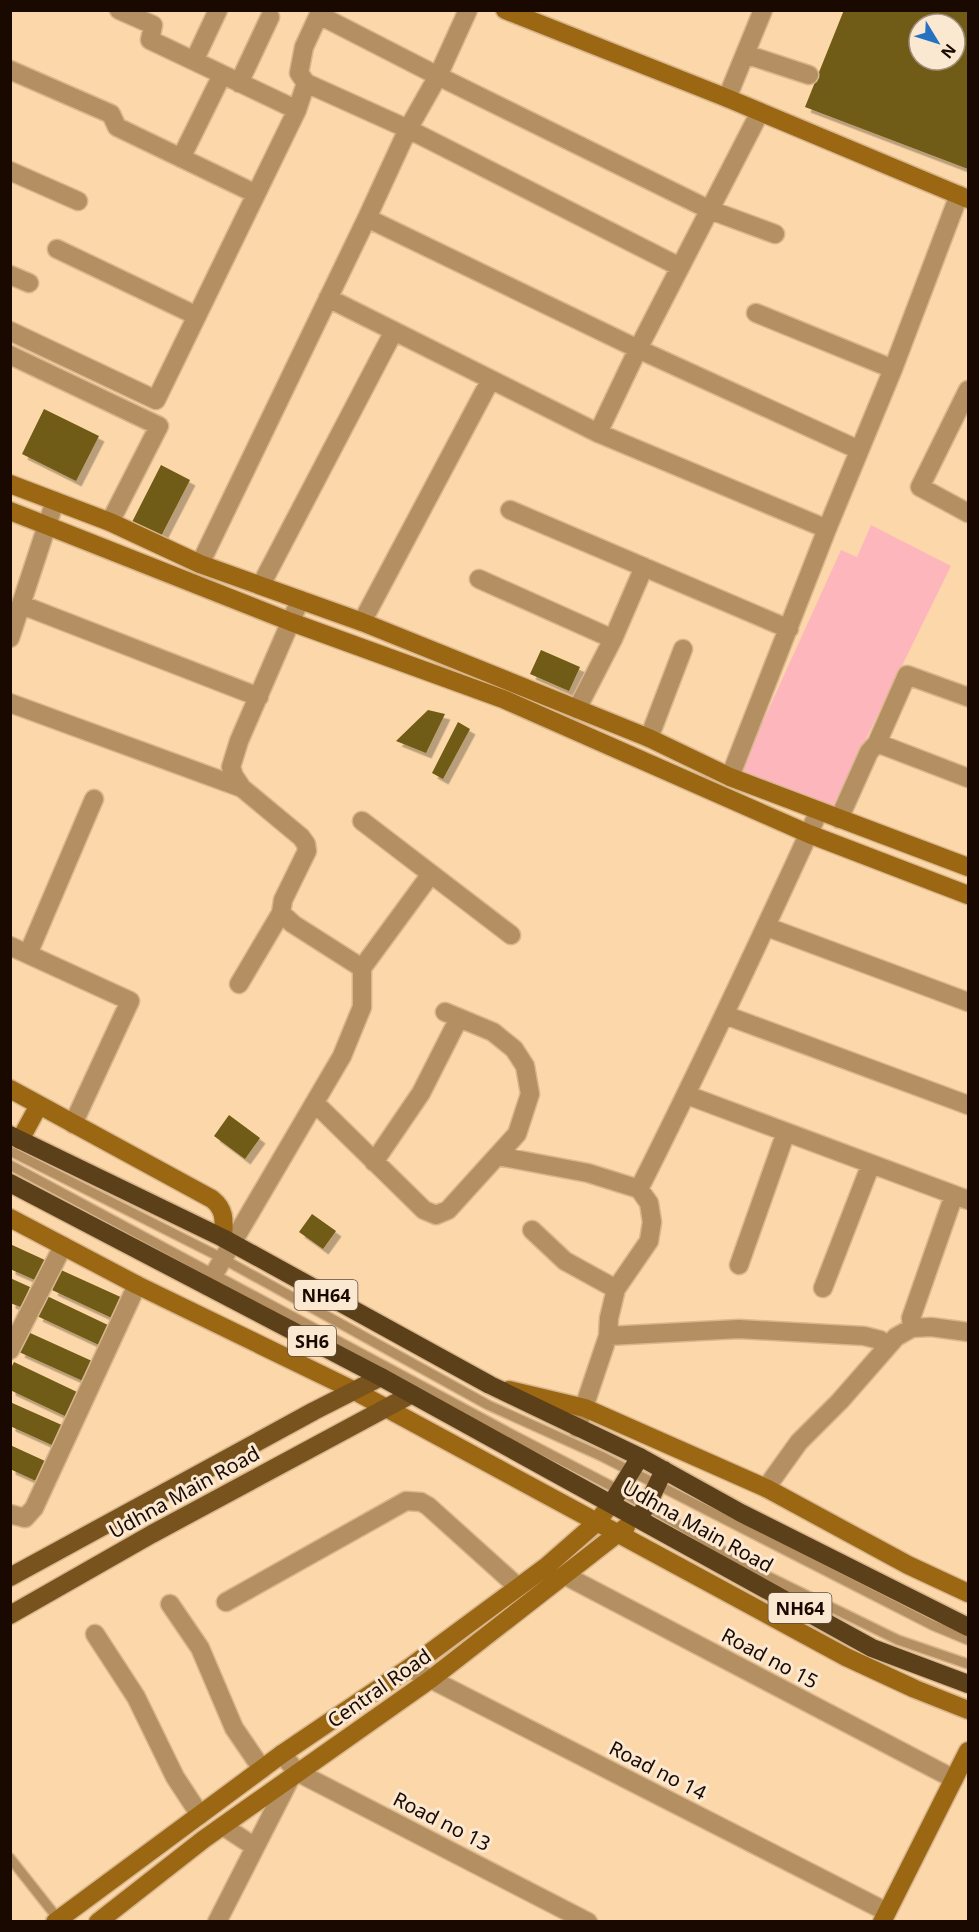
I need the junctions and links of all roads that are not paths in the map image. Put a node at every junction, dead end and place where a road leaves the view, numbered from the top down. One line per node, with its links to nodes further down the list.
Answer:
1 (119, 10): 9 (street)
2 (218, 10): 9 (street)
3 (468, 10): 13 (street)
4 (505, 10): 16 (street)
5 (763, 10): 8 (street)
6 (320, 13): 13 (street); 15 (street)
7 (270, 17): 14 (street)
8 (745, 54): 12 (street); 16 (street)
9 (194, 61): 11 (street)
10 (10, 70): 20 (street)
11 (222, 75): 14 (street); 20 (street)
12 (809, 75)
13 (438, 76): 19 (street); 25 (street)
14 (239, 83): 17 (street)
15 (306, 83): 17 (street); 19 (street)
16 (727, 98): 18 (street)
17 (297, 110): 22 (street)
18 (760, 112): 23 (street); 25 (street)
19 (408, 129): 26 (street); 29 (street)
20 (181, 158): 22 (street)
21 (10, 171): 24 (street)
22 (256, 194): 34 (street)
23 (964, 197): 39 (street)
24 (78, 201)
25 (710, 210): 27 (street); 29 (street)
26 (367, 218): 32 (street); 37 (street)
27 (776, 234)
28 (57, 249): 34 (street)
29 (680, 267): 37 (street)
30 (10, 275): 31 (street)
31 (28, 283)
32 (328, 298): 36 (street); 52 (street)
33 (756, 314): 39 (street)
34 (197, 316): 35 (street)
35 (10, 331)
36 (394, 331): 40 (street); 55 (street)
37 (638, 349): 42 (street); 43 (street)
38 (10, 355): 49 (street)
39 (893, 369): 43 (street)
40 (490, 381): 42 (street); 59 (street)
41 (969, 390): 48 (street)
42 (598, 433): 51 (street)
43 (859, 450): 51 (street)
44 (10, 484): 45 (street)
45 (55, 501): 49 (street); 50 (street)
46 (510, 510): 53 (street)
47 (10, 512): 50 (street)
48 (969, 513)
49 (110, 522): 52 (street)
50 (47, 526): 57 (street); 58 (street)
51 (827, 529): 60 (street)
52 (200, 564): 55 (street)
53 (644, 567): 60 (street); 62 (street)
54 (479, 579): 62 (street)
55 (261, 585): 56 (street)
56 (300, 600): 58 (street); 59 (street)
57 (22, 605): 61 (street); 64 (street)
58 (291, 622): 64 (street); 77 (street)
59 (362, 622): 67 (street)
60 (789, 629): 70 (street)
61 (10, 638)
62 (613, 639): 67 (street)
63 (683, 649): 68 (street)
64 (259, 697): 72 (street)
65 (969, 697): 69 (street)
66 (10, 703): 72 (street)
67 (576, 709): 68 (street)
68 (649, 738): 70 (street)
69 (878, 743): 71 (street); 75 (street)
70 (730, 777): 74 (street)
71 (969, 778)
72 (242, 788): 81 (street)
73 (94, 799): 85 (street)
74 (819, 811): 75 (street); 77 (street)
75 (839, 819): 78 (street)
76 (362, 821): 79 (street)
77 (809, 834): 80 (street); 82 (street)
78 (969, 867)
79 (432, 874): 83 (street); 86 (street)
80 (969, 895)
81 (281, 913): 86 (street); 87 (street)
82 (767, 927): 88 (street); 89 (street)
83 (511, 935)
84 (10, 946): 85 (street)
85 (28, 954): 95 (street)
86 (362, 968): 92 (street)
87 (239, 984)
88 (969, 1002)
89 (725, 1015): 91 (street); 94 (street)
90 (10, 1089): 93 (street)
91 (687, 1095): 96 (street); 103 (street)
92 (315, 1103): 99 (street); 108 (street)
93 (39, 1105): 95 (street); 97 (street)
94 (969, 1105)
95 (73, 1124): 108 (street)
96 (786, 1132): 100 (street); 109 (street)
97 (14, 1142): 108 (highway, NH64)
98 (498, 1156): 99 (street); 99 (street); 103 (street)
99 (374, 1162)
100 (871, 1164): 104 (street); 111 (street)
101 (10, 1165): 108 (lane)
102 (10, 1183): 108 (highway, Udhna Main Road / SH6)
103 (639, 1189): 112 (street)
104 (962, 1198): 113 (street)
105 (10, 1218): 107 (street)
106 (532, 1230): 112 (street)
107 (63, 1246): 110 (street); 117 (street)
108 (220, 1260): 118 (highway, Udhna Main Road / SH6); 119 (highway, NH64); 125 (lane); 128 (lane)
109 (739, 1265)
110 (137, 1285): 120 (street); 130 (street)
111 (823, 1288)
112 (616, 1289): 115 (street)
113 (912, 1328): 114 (street); 116 (street)
114 (969, 1332)
115 (608, 1336): 116 (street); 123 (street)
116 (889, 1345): 127 (street)
117 (10, 1350)
118 (381, 1377): 120 (main road, Udhna Main Road); 121 (highway, Udhna Main Road / SH6)
119 (490, 1385): 123 (street); 124 (highway, NH64)
120 (353, 1390): 122 (street); 134 (main road, Udhna Main Road)
121 (412, 1394): 122 (main road, Udhna Main Road); 128 (highway, Udhna Main Road / SH6)
122 (385, 1408): 131 (street); 139 (main road, Udhna Main Road)
123 (585, 1408): 124 (street); 127 (street)
124 (577, 1428): 125 (highway, NH64)
125 (636, 1465): 126 (highway, NH64); 128 (highway)
126 (661, 1478): 129 (highway, Central Road); 140 (highway, NH64); 142 (lane)
127 (766, 1488): 136 (street)
128 (615, 1497): 129 (highway, Udhna Main Road / NH64); 131 (street, Central Road)
129 (642, 1512): 132 (street, Central Road); 143 (lane); 146 (highway, Udhna Main Road / NH64)
130 (10, 1514)
131 (596, 1523): 132 (street); 135 (street, Central Road)
132 (620, 1533): 133 (street, Central Road); 147 (street)
133 (566, 1576): 145 (street, Central Road); 152 (street, Road no 15)
134 (10, 1578)
135 (518, 1587): 137 (street); 144 (street, Central Road)
136 (969, 1593)
137 (226, 1602)
138 (170, 1604): 150 (street)
139 (10, 1615)
140 (969, 1627)
141 (95, 1634): 153 (street)
142 (969, 1641)
143 (969, 1664)
144 (409, 1668): 145 (street, Road no 14); 149 (street, Central Road)
145 (431, 1679): 151 (street, Central Road); 157 (street, Road no 14)
146 (969, 1684)
147 (969, 1710)
148 (969, 1751): 152 (street)
149 (282, 1754): 150 (street, Central Road); 151 (street, Road no 13)
150 (262, 1769): 153 (street, Central Road)
151 (294, 1774): 154 (street, Central Road); 155 (street); 161 (street, Road no 13)
152 (954, 1779): 157 (street)
153 (200, 1815): 158 (street, Central Road)
154 (223, 1826): 155 (street); 159 (street, Central Road)
155 (255, 1847): 160 (street)
156 (10, 1858): 158 (lane)
157 (885, 1917)
158 (58, 1921)
159 (98, 1922)
160 (217, 1922)
161 (588, 1922)

